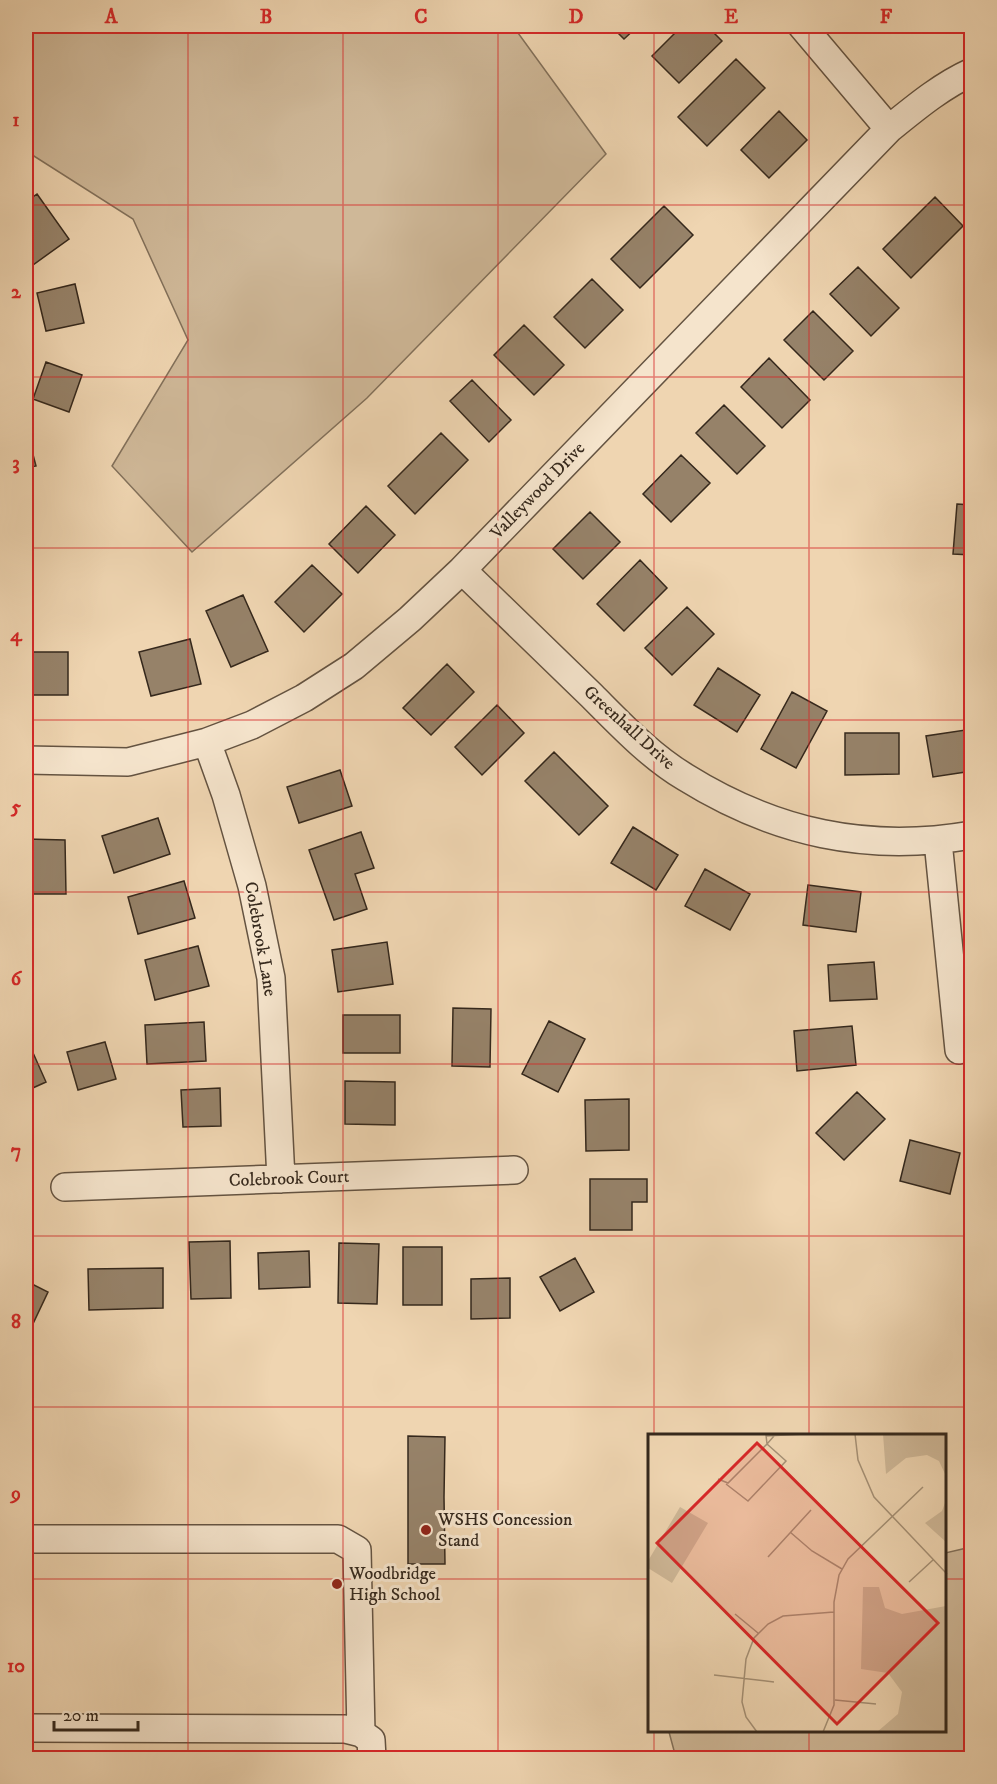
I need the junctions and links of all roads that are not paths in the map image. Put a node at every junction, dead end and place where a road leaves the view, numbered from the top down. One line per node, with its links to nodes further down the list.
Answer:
1 (802, 26): 3 (street)
2 (972, 72): 3 (street, Valleywood Drive)
3 (889, 129): 4 (street, Valleywood Drive)
4 (462, 570): 5 (street, Valleywood Drive); 8 (street, Greenhall Drive)
5 (207, 742): 6 (street, Valleywood Drive); 11 (street, Colebrook Lane)
6 (26, 760)
7 (972, 835): 8 (street, Greenhall Drive)
8 (938, 841): 9 (street)
9 (959, 1050)
10 (514, 1170): 11 (street, Colebrook Court)
11 (281, 1179): 12 (street, Colebrook Court)
12 (65, 1187)
13 (26, 1539): 15 (street)
14 (26, 1728): 15 (street)
15 (362, 1733): 16 (street)
16 (372, 1758)

